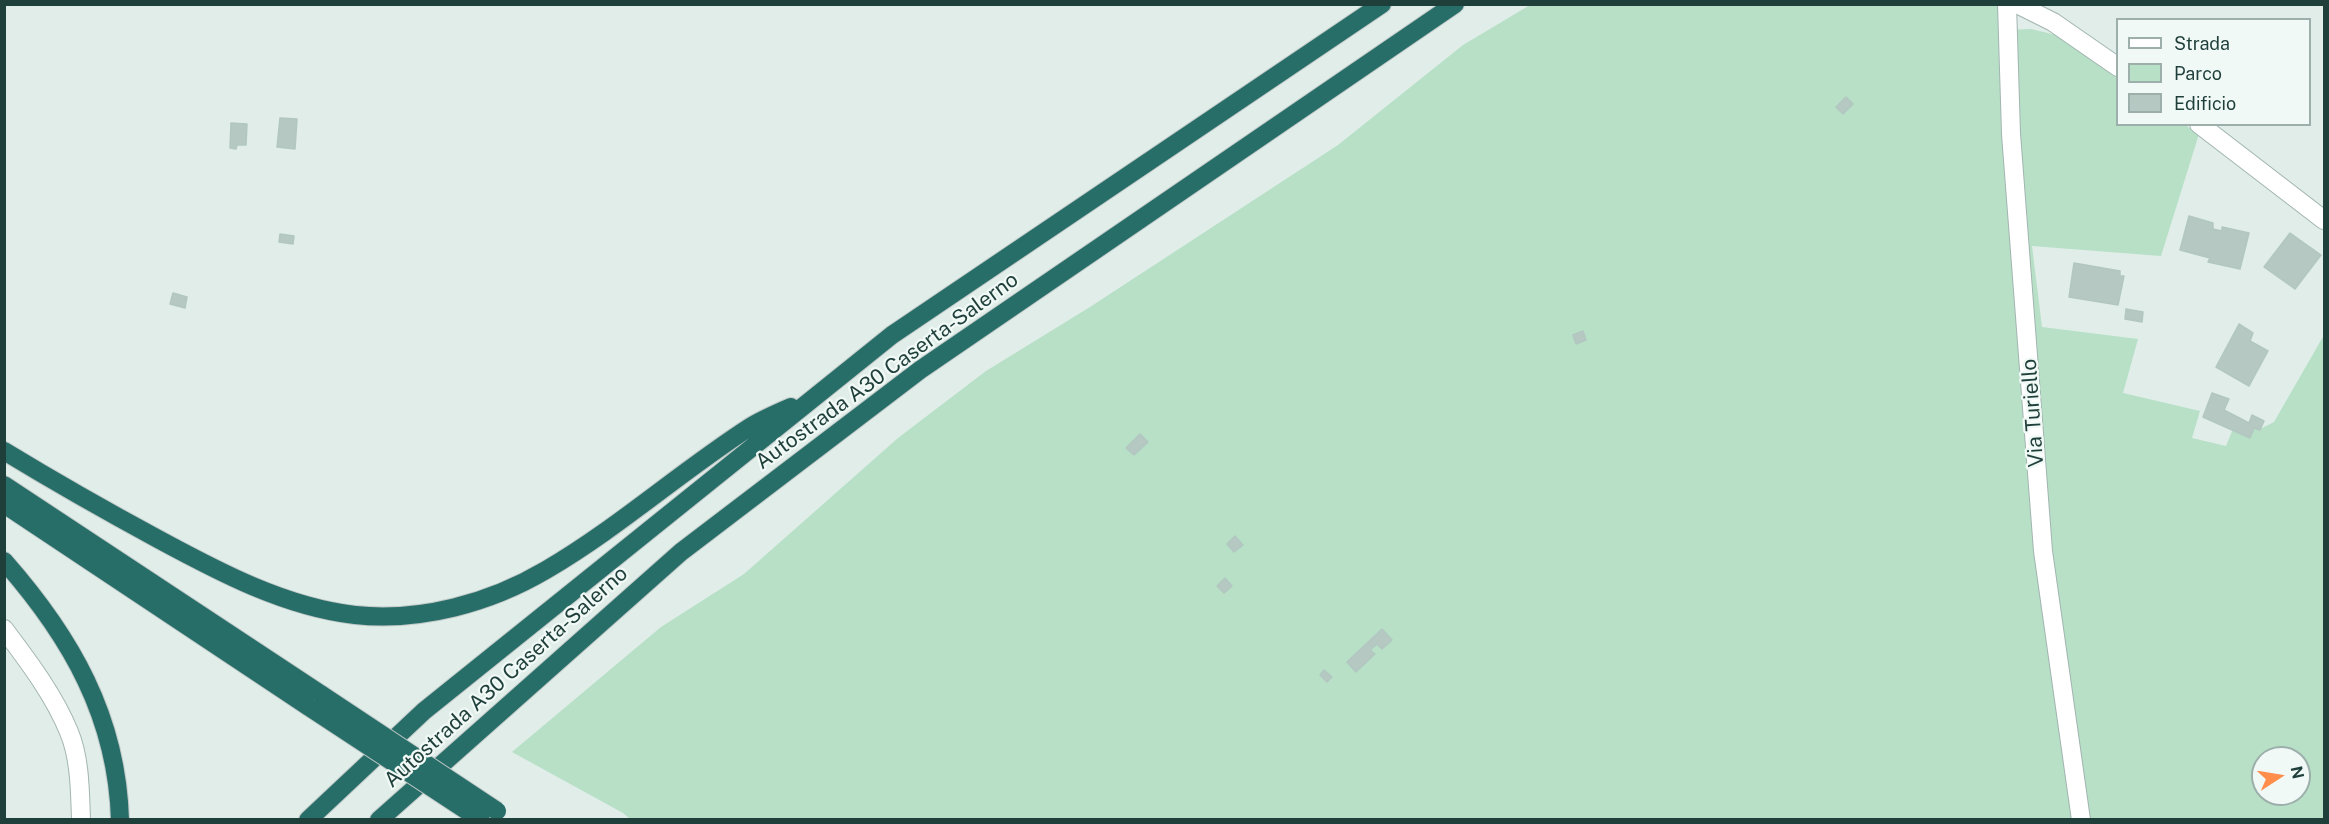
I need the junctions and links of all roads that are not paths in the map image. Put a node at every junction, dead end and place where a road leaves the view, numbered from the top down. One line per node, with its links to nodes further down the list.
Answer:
1 (1382, 4): 8 (highway, Autostrada A30 Caserta-Salerno)
2 (1455, 4): 12 (highway, Autostrada A30 Caserta-Salerno)
3 (2007, 4): 22 (street, Via Turiello)
4 (2017, 4): 5 (street)
5 (2116, 66)
6 (2202, 126): 7 (street)
7 (2325, 220)
8 (824, 389): 9 (highway); 19 (highway, Autostrada A30 Caserta-Salerno)
9 (4, 451)
10 (4, 484): 15 (highway)
11 (4, 504): 15 (highway)
12 (681, 552): 20 (highway, Autostrada A30 Caserta-Salerno); 21 (highway)
13 (4, 561): 18 (highway)
14 (4, 629): 17 (street)
15 (315, 701): 16 (highway, bridge)
16 (496, 816)
17 (81, 819)
18 (120, 819)
19 (308, 819)
20 (380, 819)
21 (399, 819)
22 (2081, 819)

